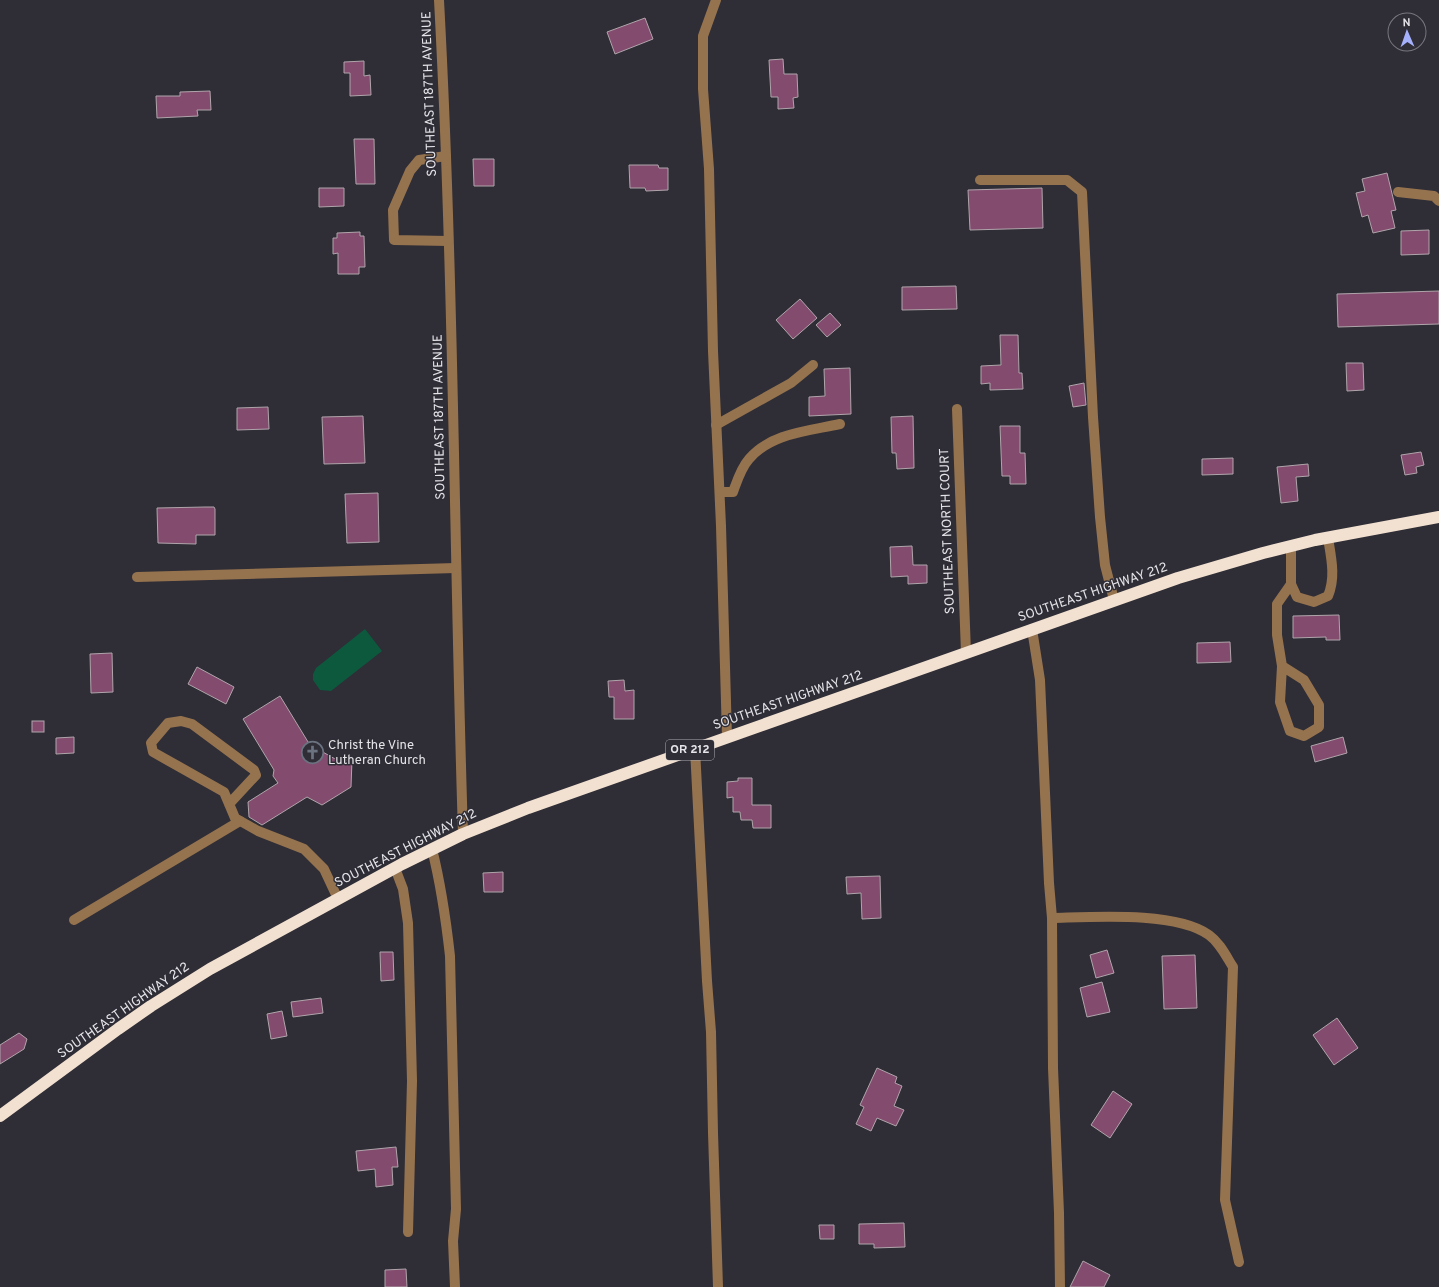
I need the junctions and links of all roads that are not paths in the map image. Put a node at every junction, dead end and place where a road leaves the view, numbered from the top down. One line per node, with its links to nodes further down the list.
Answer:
1 (439, 0): 3 (street, SOUTHEAST 187TH AVENUE)
2 (716, 0): 11 (street)
3 (446, 156): 7 (street, SOUTHEAST 187TH AVENUE); 7 (street)
4 (980, 180): 19 (street)
5 (1398, 192): 6 (street)
6 (1439, 202)
7 (448, 241): 16 (street, SOUTHEAST 187TH AVENUE)
8 (813, 365): 11 (street)
9 (957, 409): 21 (street, SOUTHEAST NORTH COURT)
10 (840, 424): 12 (street)
11 (716, 425): 12 (street)
12 (720, 492): 23 (street)
13 (1439, 516): 14 (highway, SOUTHEAST HIGHWAY 212 / OR 212)
14 (1328, 538): 15 (highway, SOUTHEAST HIGHWAY 212 / OR 212); 18 (street)
15 (1291, 546): 18 (street); 19 (highway, SOUTHEAST HIGHWAY 212 / OR 212)
16 (456, 568): 17 (street); 27 (street, SOUTHEAST 187TH AVENUE)
17 (137, 578)
18 (1291, 584): 22 (street)
19 (1114, 600): 20 (highway, SOUTHEAST HIGHWAY 212 / OR 212)
20 (1032, 629): 21 (highway, SOUTHEAST HIGHWAY 212 / OR 212); 31 (street)
21 (966, 653): 23 (highway, SOUTHEAST HIGHWAY 212 / OR 212)
22 (1282, 666): 22 (street)
23 (727, 738): 24 (highway, SOUTHEAST HIGHWAY 212 / OR 212)
24 (695, 749): 27 (highway, SOUTHEAST HIGHWAY 212 / OR 212); 37 (street)
25 (229, 804): 25 (street); 26 (street)
26 (240, 821): 30 (street); 32 (street)
27 (463, 834): 28 (highway, SOUTHEAST HIGHWAY 212 / OR 212)
28 (432, 849): 29 (highway, SOUTHEAST HIGHWAY 212 / OR 212); 36 (street)
29 (395, 868): 30 (highway, SOUTHEAST HIGHWAY 212 / OR 212); 34 (street)
30 (338, 899): 33 (highway, SOUTHEAST HIGHWAY 212 / OR 212)
31 (1052, 918): 35 (street); 38 (street)
32 (74, 920)
33 (0, 1116)
34 (408, 1232)
35 (1239, 1262)
36 (455, 1287)
37 (718, 1287)
38 (1060, 1287)

